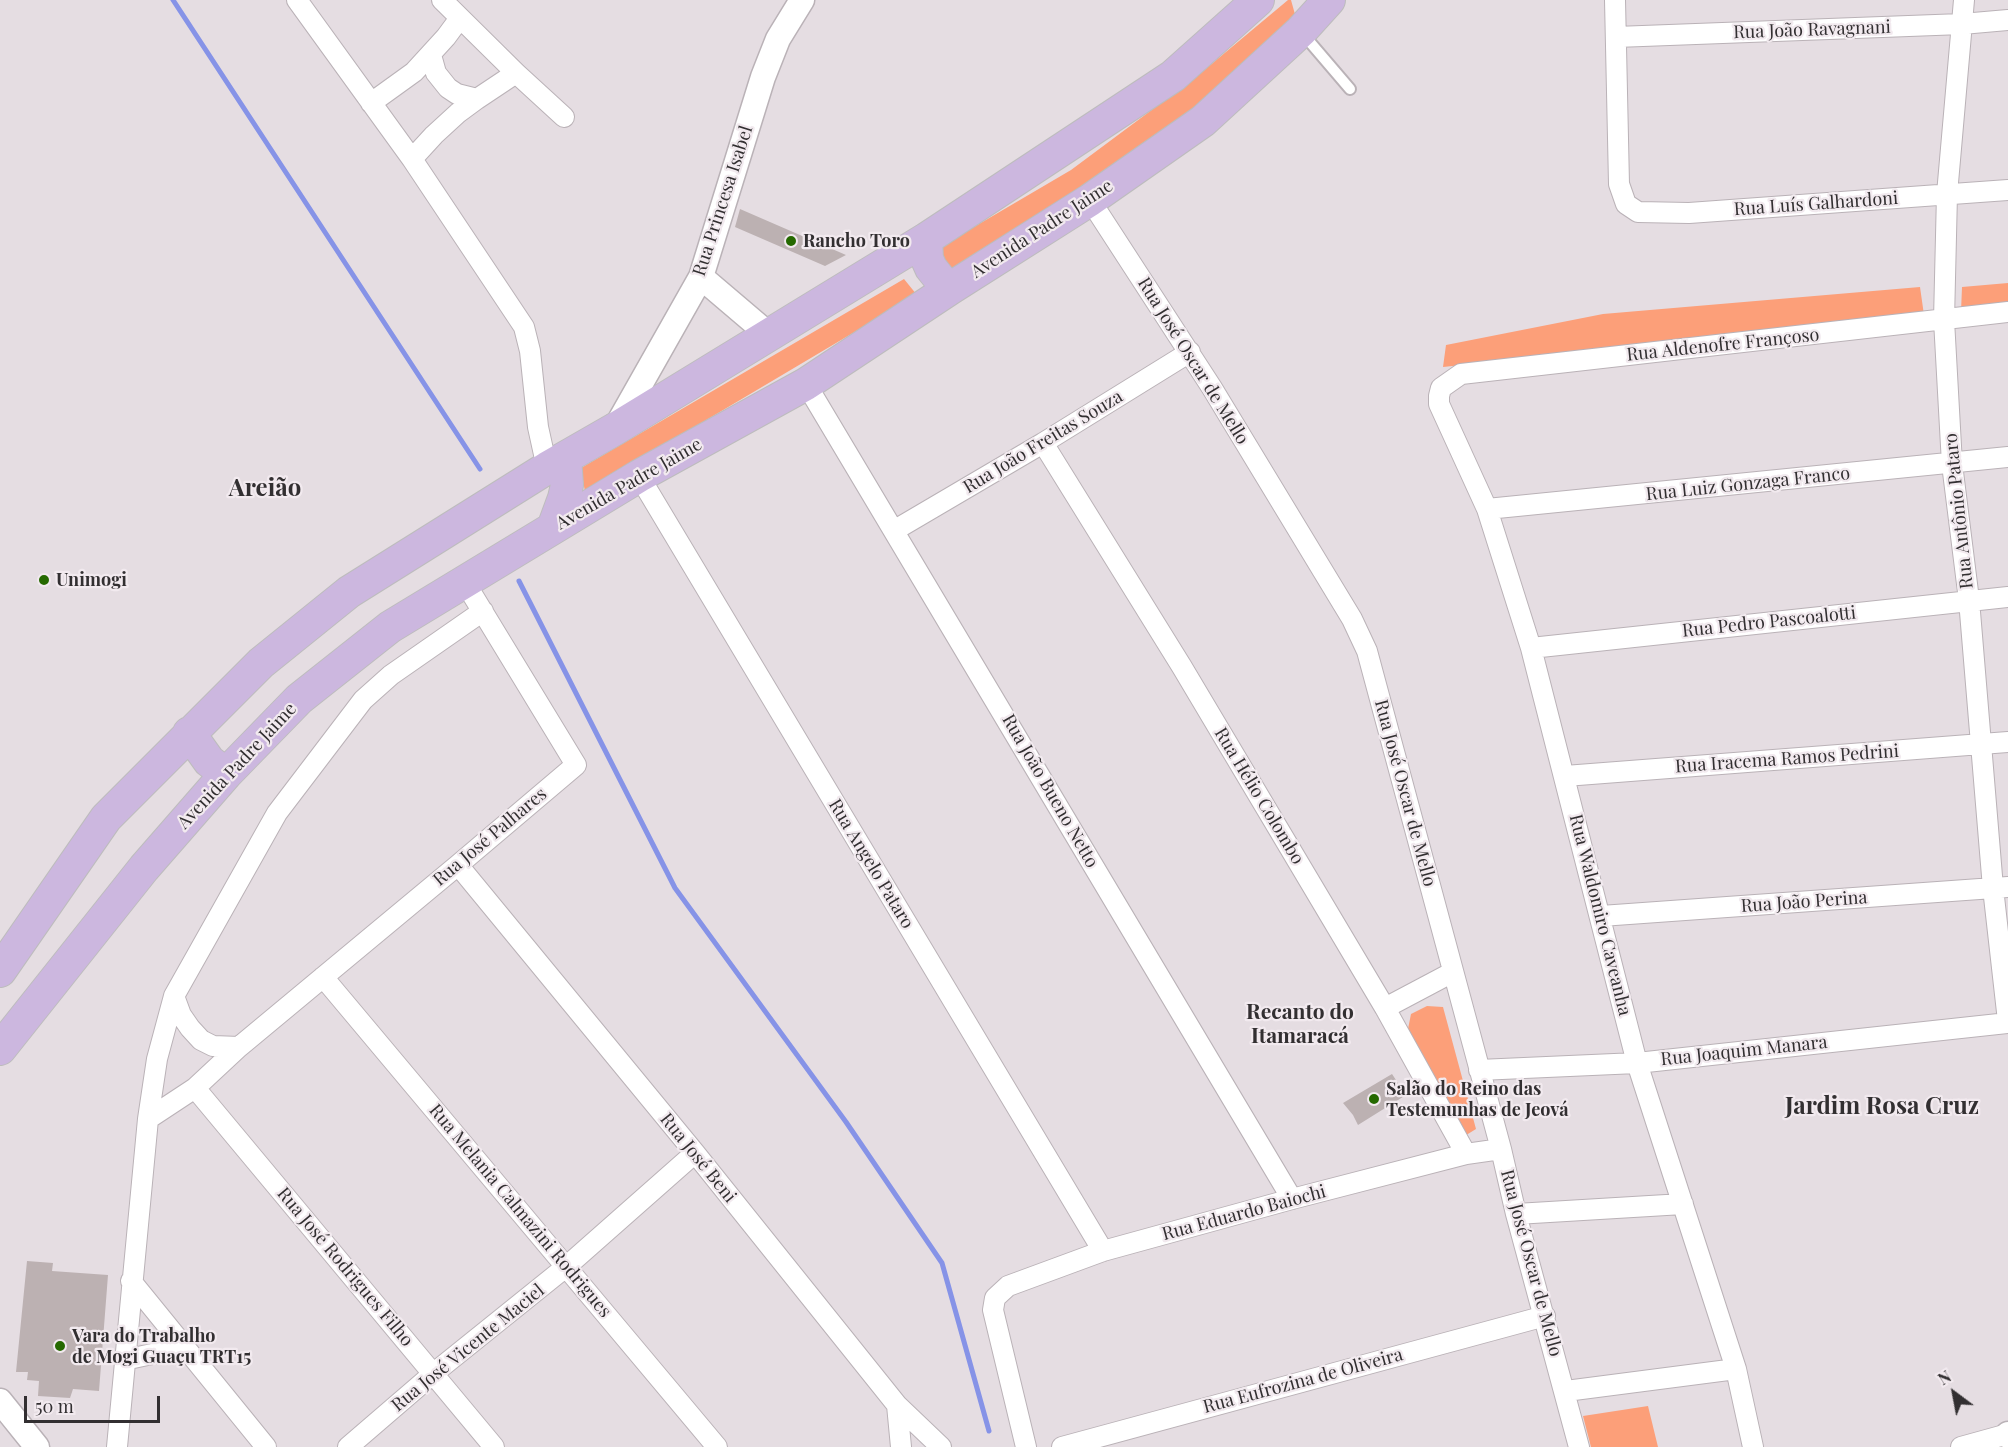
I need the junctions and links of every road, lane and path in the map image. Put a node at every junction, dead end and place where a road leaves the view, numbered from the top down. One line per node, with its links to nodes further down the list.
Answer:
1 (297, 0): 17 (street)
2 (442, 0): 8 (street)
3 (802, 0): 24 (street, Rua Princesa Isabel)
4 (1258, 0): 23 (main road)
5 (1329, 0): 11 (main road, Avenida Padre Jaime)
6 (1614, 0): 12 (street)
7 (1964, 0): 10 (street, Rua Antônio Pataro)
8 (460, 18): 13 (street); 14 (street)
9 (2008, 20): 10 (street, Rua João Ravagnani)
10 (1962, 24): 12 (street, Rua João Ravagnani); 21 (street, Rua Antônio Pataro)
11 (1301, 32): 15 (lane); 22 (main road, Avenida Padre Jaime)
12 (1616, 37): 21 (street, Rua Luís Galhardoni)
13 (431, 56): 16 (street); 17 (street)
14 (516, 73): 16 (street); 18 (street)
15 (1350, 90)
16 (477, 99): 19 (street)
17 (371, 103): 19 (street)
18 (564, 117)
19 (412, 159): 35 (street)
20 (2008, 190): 21 (street, Rua Luís Galhardoni)
21 (1947, 195): 27 (street, Rua Antônio Pataro)
22 (1090, 200): 25 (main road, Avenida Padre Jaime); 29 (street, Rua José Oscar de Mello)
23 (926, 238): 25 (main road); 28 (main road)
24 (700, 277): 28 (street); 32 (street, Rua Princesa Isabel)
25 (951, 288): 30 (main road, Avenida Padre Jaime)
26 (2008, 312): 27 (street, Rua Aldenofre Françoso)
27 (1944, 320): 31 (street, Rua Aldenofre Françoso); 36 (street, Rua Antônio Pataro)
28 (768, 334): 32 (main road)
29 (1190, 352): 33 (street, Rua João Freitas Souza); 55 (street, Rua José Oscar de Mello)
30 (806, 384): 37 (main road, Avenida Padre Jaime); 40 (street, Rua João Bueno Netto)
31 (1441, 388): 38 (street, Rua Waldomiro Caveanha)
32 (615, 429): 35 (main road)
33 (1043, 443): 40 (street, Rua João Freitas Souza); 58 (street, Rua Hélio Colombo)
34 (2008, 457): 36 (street, Rua Luiz Gonzaga Franco)
35 (556, 463): 39 (main road); 46 (main road)
36 (1952, 464): 38 (street, Rua Luiz Gonzaga Franco); 43 (street, Rua Antônio Pataro)
37 (639, 476): 39 (main road, Avenida Padre Jaime); 72 (street, Rua Angelo Pataro)
38 (1487, 509): 45 (street, Rua Waldomiro Caveanha)
39 (553, 528): 41 (main road, Avenida Padre Jaime)
40 (895, 531): 69 (street, Rua João Bueno Netto)
41 (464, 581): 44 (street, Rua José Palhares); 49 (main road, Avenida Padre Jaime)
42 (2008, 597): 43 (street, Rua Pedro Pascoalotti)
43 (1969, 600): 45 (street, Rua Pedro Pascoalotti); 48 (street, Rua Antônio Pataro)
44 (483, 611): 51 (street, Rua José Palhares); 57 (street)
45 (1531, 648): 50 (street, Rua Waldomiro Caveanha)
46 (189, 734): 49 (main road); 54 (main road)
47 (2008, 742): 48 (street, Rua Iracema Ramos Pedrini)
48 (1979, 745): 50 (street, Rua Iracema Ramos Pedrini); 52 (street, Rua Antônio Pataro)
49 (226, 774): 61 (main road, Avenida Padre Jaime)
50 (1565, 776): 53 (street, Rua Waldomiro Caveanha)
51 (458, 865): 56 (street, Rua José Palhares); 67 (street, Rua José Beni)
52 (2000, 888): 53 (street, Rua João Perina); 59 (street, Rua Antônio Pataro)
53 (1601, 916): 62 (street, Rua Waldomiro Caveanha)
54 (0, 971)
55 (1453, 972): 58 (street); 63 (street, Rua José Oscar de Mello)
56 (323, 977): 60 (street, Rua José Palhares); 73 (street, Rua Melania Calmazini Rodrigues)
57 (174, 996): 60 (street); 65 (street)
58 (1385, 1008): 68 (street, Rua Hélio Colombo)
59 (2008, 1022): 62 (street, Rua Joaquim Manara)
60 (239, 1047): 64 (street, Rua José Palhares)
61 (0, 1049)
62 (1637, 1063): 63 (street, Rua Joaquim Manara); 70 (street, Rua Waldomiro Caveanha)
63 (1479, 1070): 66 (street, Rua José Oscar de Mello)
64 (195, 1088): 65 (street, Rua José Palhares); 79 (street, Rua José Rodrigues Filho)
65 (148, 1119): 74 (street)
66 (1501, 1149): 68 (street, Rua Eduardo Baiochi); 71 (street, Rua José Oscar de Mello)
67 (695, 1153): 73 (street, Rua José Vicente Maciel); 82 (street, Rua José Beni)
68 (1466, 1154): 69 (street, Rua Eduardo Baiochi)
69 (1292, 1199): 72 (street, Rua Eduardo Baiochi)
70 (1683, 1204): 71 (street); 78 (street, Rua Waldomiro Caveanha)
71 (1516, 1214): 75 (street, Rua José Oscar de Mello)
72 (1103, 1251): 92 (street, Rua Eduardo Baiochi)
73 (567, 1266): 79 (street, Rua José Vicente Maciel); 89 (street, Rua Melania Calmazini Rodrigues)
74 (131, 1281): 76 (street); 77 (street)
75 (1545, 1316): 80 (street, Rua José Oscar de Mello); 93 (street, Rua Eufrozina de Oliveira)
76 (185, 1347): 77 (street); 86 (street)
77 (124, 1360): 85 (street)
78 (1736, 1369): 80 (street); 95 (street, Rua Waldomiro Caveanha)
79 (434, 1373): 87 (street, Rua José Vicente Maciel); 88 (street, Rua José Rodrigues Filho)
80 (1566, 1391): 94 (street, Rua José Oscar de Mello)
81 (0, 1401): 84 (street)
82 (897, 1405): 90 (street); 91 (street, Rua José Beni)
83 (2008, 1435): 96 (street)
84 (37, 1447)
85 (117, 1447)
86 (266, 1447)
87 (348, 1447)
88 (494, 1447)
89 (717, 1447)
90 (901, 1447)
91 (941, 1447)
92 (1026, 1447)
93 (1062, 1447)
94 (1579, 1447)
95 (1753, 1447)
96 (1961, 1447)

